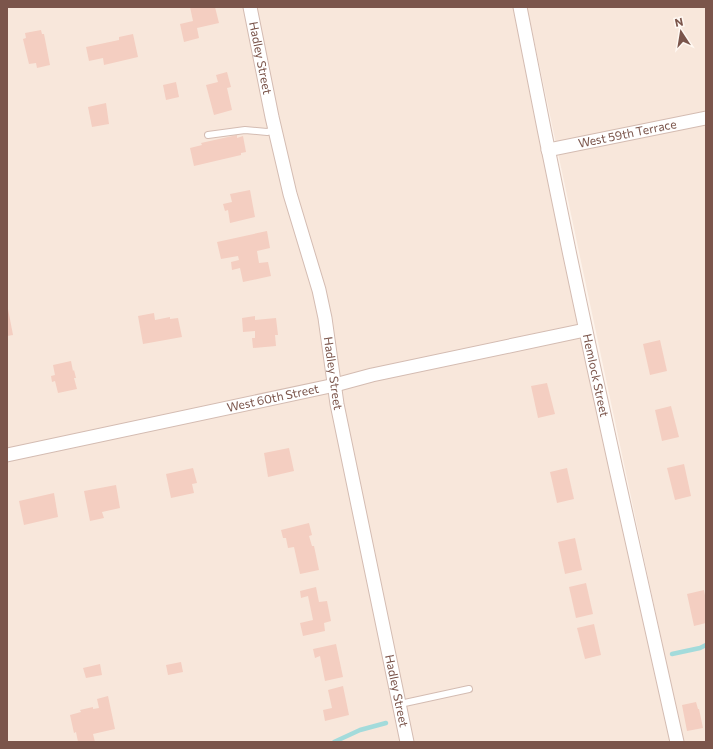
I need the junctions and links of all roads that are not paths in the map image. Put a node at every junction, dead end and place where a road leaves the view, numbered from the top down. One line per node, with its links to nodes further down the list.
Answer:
1 (250, 7): 4 (street, Hadley Street)
2 (520, 7): 6 (street, Hemlock Street)
3 (706, 118): 6 (street, West 59th Terrace)
4 (275, 130): 5 (lane); 8 (street, Hadley Street)
5 (208, 135)
6 (548, 150): 7 (street, Hemlock Street)
7 (586, 330): 8 (street, West 60th Street); 13 (street, Hemlock Street)
8 (334, 385): 9 (street, West 60th Street); 11 (street, Hadley Street)
9 (7, 455)
10 (469, 689): 11 (lane)
11 (400, 704): 12 (street, Hadley Street)
12 (407, 742)
13 (677, 742)

